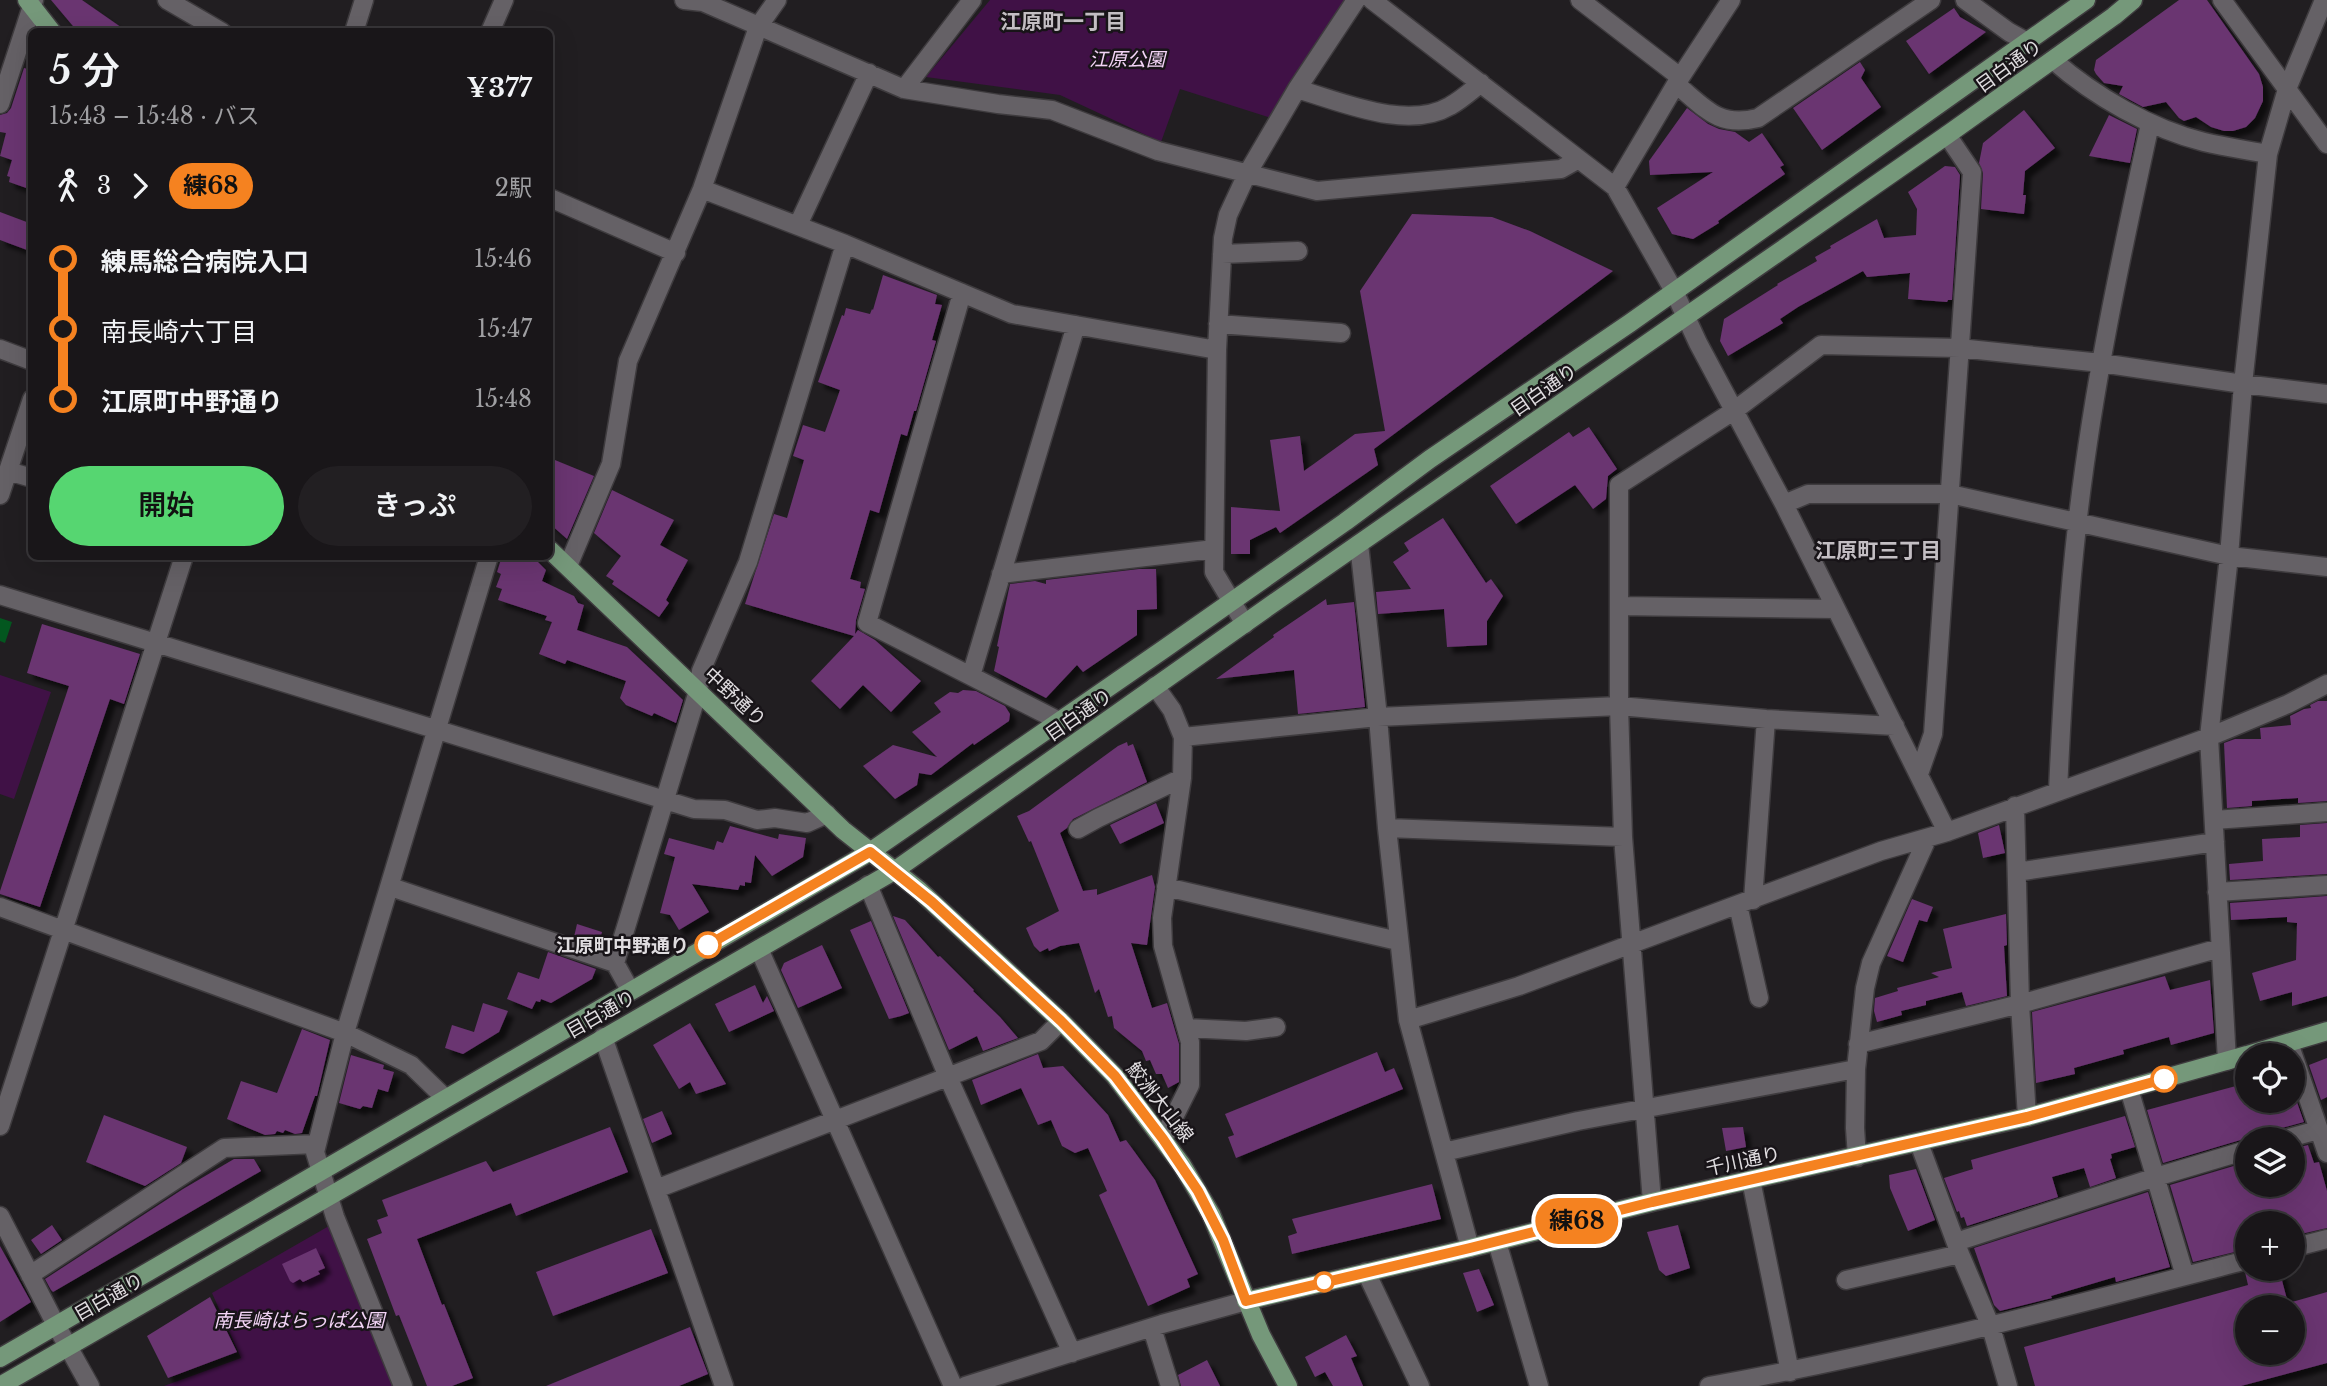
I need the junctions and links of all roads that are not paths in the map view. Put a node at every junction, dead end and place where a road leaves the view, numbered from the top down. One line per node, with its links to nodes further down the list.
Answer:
1 (167, 0): 20 (street)
2 (364, 0): 21 (street)
3 (504, 0): 22 (street)
4 (684, 0): 18 (street)
5 (777, 0): 18 (street)
6 (972, 0): 28 (street)
7 (1356, 0): 29 (street)
8 (1372, 0): 27 (street)
9 (1580, 0): 26 (street)
10 (1731, 0): 26 (street)
11 (1931, 0): 26 (street)
12 (1965, 0): 23 (street)
13 (2086, 0): 23 (main road, 目白通り)
14 (2133, 0): 24 (main road, 目白通り)
15 (2222, 0): 30 (street)
16 (2324, 0): 30 (street)
17 (31, 2): 19 (main road); 31 (street)
18 (758, 27): 25 (street); 39 (street)
19 (49, 28)
20 (215, 28)
21 (355, 28)
22 (493, 28)
23 (2029, 43): 46 (main road, 目白通り)
24 (2053, 60): 32 (street); 33 (main road, 目白通り)
25 (869, 73): 28 (street); 41 (street)
26 (1678, 81): 38 (street)
27 (1481, 83): 29 (street); 36 (street)
28 (904, 89): 37 (street)
29 (1297, 89): 37 (street)
30 (2287, 89): 34 (street); 35 (street)
31 (1, 100)
32 (2150, 124): 35 (street); 56 (street)
33 (1947, 135): 48 (main road, 目白通り); 52 (street)
34 (2327, 144)
35 (2268, 154): 57 (street)
36 (1577, 160): 37 (street); 38 (street)
37 (1247, 174): 45 (street)
38 (1615, 187): 46 (street)
39 (702, 189): 41 (street); 44 (street)
40 (553, 199): 44 (street)
41 (798, 225): 42 (street)
42 (845, 244): 47 (street); 85 (street)
43 (1298, 251): 45 (street)
44 (676, 253): 73 (street)
45 (1222, 254): 49 (street)
46 (1674, 291): 48 (street); 77 (main road, 目白通り)
47 (962, 293): 50 (street); 82 (street)
48 (1687, 317): 59 (street); 67 (main road, 目白通り)
49 (1218, 324): 51 (street); 54 (street)
50 (1076, 325): 54 (street); 75 (street)
51 (1341, 333)
52 (1959, 348): 56 (street); 59 (street); 63 (street)
53 (0, 349): 55 (street)
54 (1217, 350): 68 (street)
55 (28, 360)
56 (2101, 363): 57 (street); 66 (street)
57 (2243, 384): 58 (street); 70 (street)
58 (2327, 394)
59 (1735, 410): 65 (street); 78 (street)
60 (28, 411): 61 (street)
61 (8, 471): 62 (street); 64 (street)
62 (28, 477)
63 (1950, 494): 65 (street); 66 (street); 94 (street)
64 (0, 495)
65 (1784, 504): 79 (street)
66 (2077, 523): 70 (street); 96 (street)
67 (1359, 544): 80 (main road, 目白通り); 87 (street)
68 (1214, 549): 75 (street); 77 (street)
69 (553, 553): 73 (main road, 中野通り)
70 (2229, 556): 74 (street); 93 (street)
71 (183, 560): 81 (street)
72 (488, 560): 91 (street)
73 (568, 566): 85 (main road, 中野通り)
74 (2327, 567)
75 (1001, 574): 82 (street)
76 (0, 595): 81 (street)
77 (1230, 602): 80 (street); 89 (main road, 目白通り)
78 (1619, 606): 79 (street); 86 (street)
79 (1835, 610): 90 (street)
80 (1245, 624): 84 (main road, 目白通り)
81 (156, 645): 91 (street); 118 (street)
82 (971, 676): 89 (street)
83 (2327, 684): 93 (street)
84 (1155, 686): 92 (street); 109 (main road, 目白通り)
85 (698, 691): 97 (street); 100 (main road, 中野通り)
86 (1619, 706): 87 (street); 88 (street); 105 (street)
87 (1378, 717): 92 (street); 102 (street)
88 (1766, 719): 90 (street); 116 (street)
89 (1059, 721): 108 (main road, 目白通り)
90 (1895, 726): 94 (street)
91 (438, 729): 97 (street); 113 (street)
92 (1183, 737): 95 (street)
93 (2209, 737): 96 (street); 101 (street)
94 (1919, 774): 104 (street)
95 (1182, 778): 103 (street); 114 (street)
96 (2057, 791): 98 (street)
97 (665, 801): 100 (street); 123 (street)
98 (2015, 806): 104 (street); 110 (street)
99 (2327, 813): 101 (street)
100 (827, 814): 108 (main road, 中野通り)
101 (2214, 820): 107 (street)
102 (1387, 828): 105 (street); 119 (street)
103 (1079, 830)
104 (1947, 832): 106 (street)
105 (1623, 837): 120 (street)
106 (1927, 839): 116 (street); 135 (street)
107 (2215, 842): 110 (street); 115 (street)
108 (870, 852): 109 (main road, 中野通り); 124 (main road, 目白通り)
109 (894, 871): 111 (main road, 目白通り); 128 (main road, 鮫洲大山線)
110 (2017, 872): 126 (street)
111 (868, 885): 122 (main road, 目白通り); 139 (street)
112 (2327, 885): 115 (street)
113 (391, 887): 123 (street); 132 (street)
114 (1166, 887): 119 (street); 130 (street)
115 (2217, 892): 121 (street)
116 (1746, 902): 120 (street); 125 (street)
117 (0, 908): 118 (street)
118 (64, 931): 132 (street); 146 (street)
119 (1398, 941): 127 (street)
120 (1630, 946): 127 (street); 143 (street)
121 (2220, 948): 126 (street); 137 (street)
122 (759, 949): 133 (main road, 目白通り); 145 (street)
123 (615, 962): 124 (street)
124 (630, 990): 142 (main road, 目白通り)
125 (1759, 998)
126 (2020, 1004): 135 (street); 144 (street)
127 (1408, 1020): 152 (street)
128 (1061, 1021): 139 (street); 149 (main road, 鮫洲大山線)
129 (1276, 1027): 130 (street)
130 (1186, 1028): 149 (street)
131 (2327, 1031): 134 (main road, 千川通り)
132 (345, 1033): 142 (street); 151 (street)
133 (603, 1037): 159 (street); 160 (main road, 目白通り)
134 (2289, 1043)
135 (1858, 1044): 138 (street)
136 (2235, 1059): 137 (main road, 千川通り)
137 (2227, 1061): 140 (main road, 千川通り)
138 (1856, 1069): 143 (street); 155 (street)
139 (948, 1077): 145 (street); 178 (street)
140 (2129, 1089): 144 (main road, 千川通り); 157 (street)
141 (2305, 1091): 147 (street)
142 (445, 1098): 156 (main road, 目白通り)
143 (1644, 1108): 152 (street); 161 (street)
144 (2027, 1117): 150 (main road, 千川通り)
145 (835, 1121): 159 (street); 185 (street)
146 (0, 1126)
147 (2318, 1130): 148 (street); 153 (street)
148 (2305, 1134)
149 (1163, 1139): 173 (main road, 鮫洲大山線)
150 (1919, 1143): 155 (main road, 千川通り); 167 (street)
151 (316, 1144): 156 (street); 170 (street)
152 (1444, 1152): 166 (street)
153 (2327, 1153)
154 (2235, 1154): 157 (street)
155 (1857, 1157): 158 (main road, 千川通り)
156 (322, 1171): 160 (street); 174 (main road, 目白通り)
157 (2156, 1177): 167 (street); 171 (street)
158 (1751, 1180): 161 (main road, 千川通り); 180 (street)
159 (656, 1189): 184 (street)
160 (328, 1196): 177 (main road, 目白通り); 183 (street)
161 (1652, 1202): 164 (main road, 千川通り)
162 (0, 1216): 170 (street)
163 (2327, 1239): 165 (street)
164 (1497, 1242): 166 (main road, 千川通り); 190 (street)
165 (2305, 1245)
166 (1470, 1248): 169 (main road, 千川通り)
167 (1958, 1248): 172 (street); 175 (street)
168 (2235, 1263): 171 (street)
169 (1366, 1272): 173 (main road, 千川通り); 189 (street)
170 (30, 1275): 174 (street)
171 (2185, 1276): 175 (street)
172 (1846, 1280)
173 (1246, 1301): 176 (street); 188 (main road, 鮫洲大山線)
174 (56, 1325): 177 (street); 179 (main road, 目白通り)
175 (1991, 1327): 180 (street); 192 (street)
176 (1152, 1328): 178 (street); 187 (street)
177 (68, 1345): 181 (main road, 目白通り); 182 (street)
178 (1072, 1353): 186 (street)
179 (0, 1358)
180 (1796, 1376): 191 (street)
181 (0, 1386)
182 (90, 1386)
183 (403, 1386)
184 (724, 1386)
185 (953, 1386)
186 (965, 1386)
187 (1170, 1386)
188 (1287, 1386)
189 (1420, 1386)
190 (1539, 1386)
191 (1709, 1386)
192 (2008, 1386)

